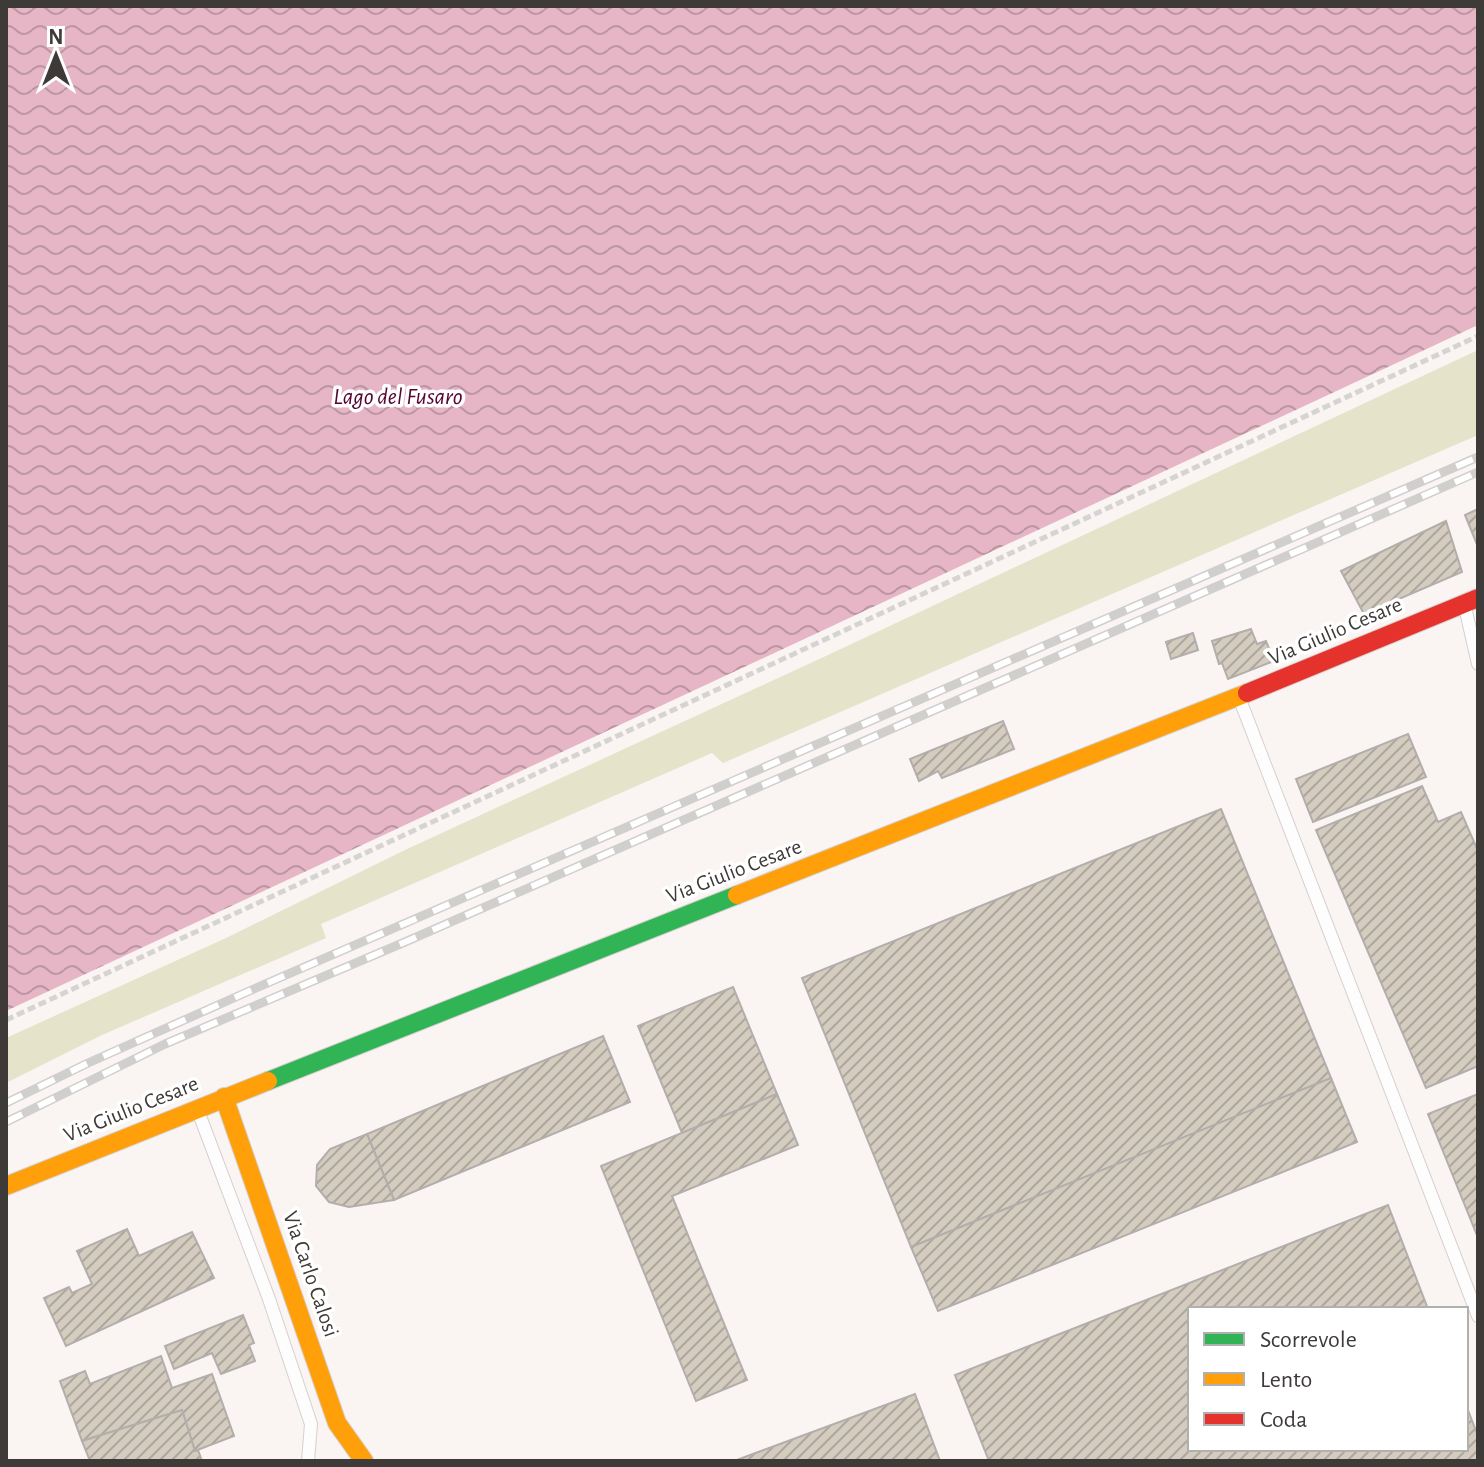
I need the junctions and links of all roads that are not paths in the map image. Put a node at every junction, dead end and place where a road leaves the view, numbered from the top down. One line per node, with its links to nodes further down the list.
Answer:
1 (1471, 600): 2 (lane); 3 (street, Via Giulio Cesare)
2 (1478, 664)
3 (1239, 697): 4 (street, Via Giulio Cesare); 7 (lane)
4 (224, 1097): 5 (street, Via Giulio Cesare); 9 (street, Via Carlo Calosi)
5 (197, 1108): 6 (street, Via Giulio Cesare); 8 (lane)
6 (6, 1186)
7 (1478, 1316)
8 (308, 1461)
9 (364, 1461)

